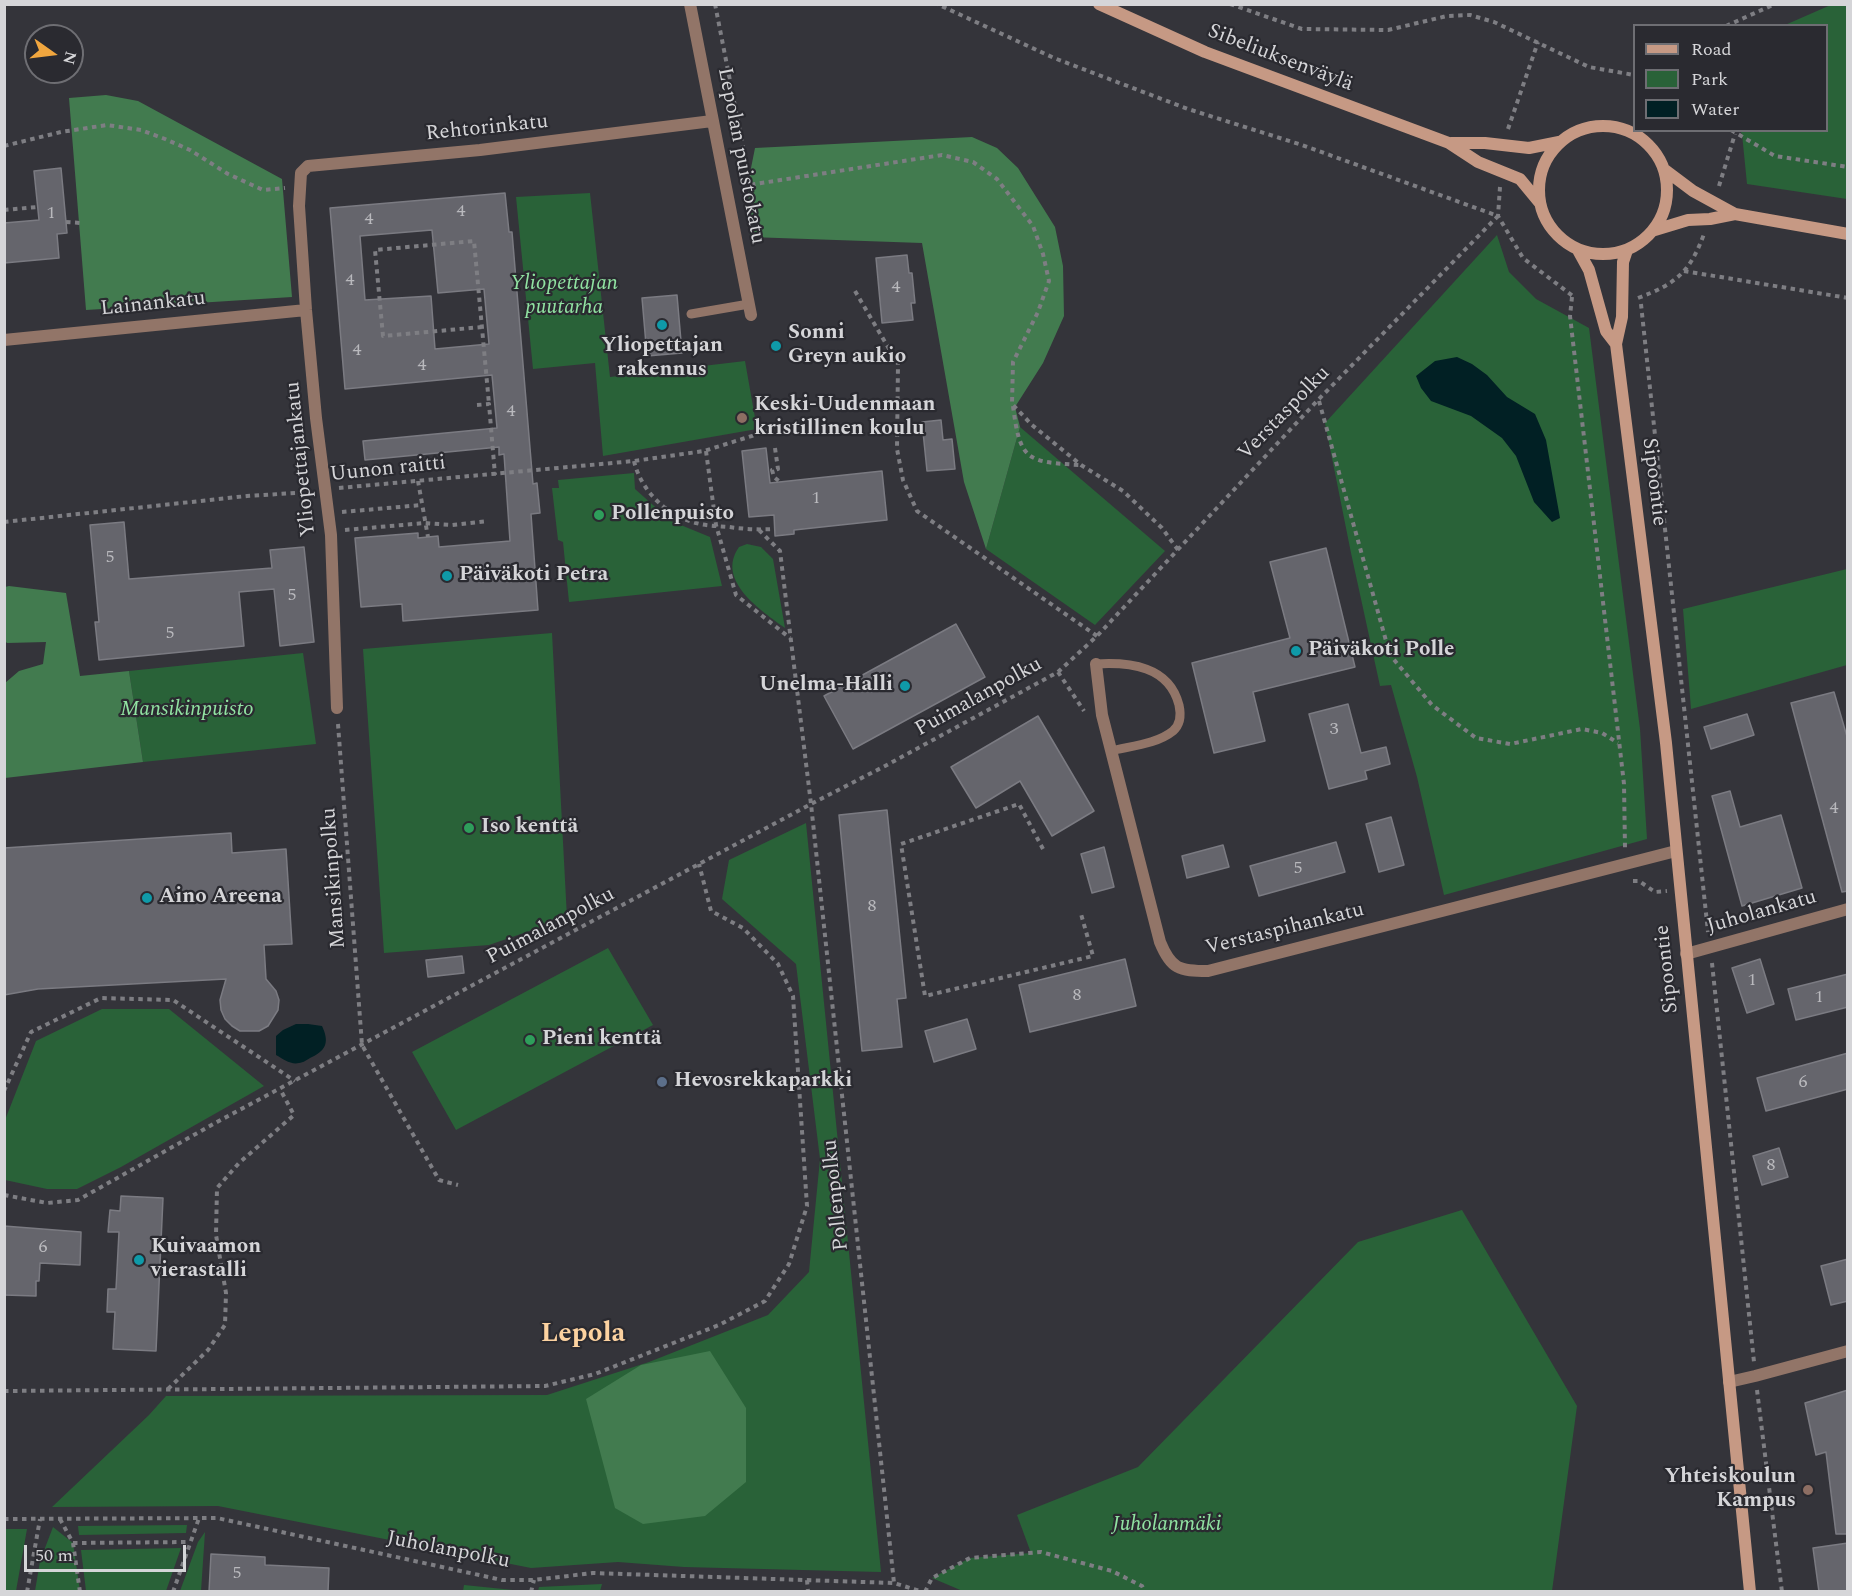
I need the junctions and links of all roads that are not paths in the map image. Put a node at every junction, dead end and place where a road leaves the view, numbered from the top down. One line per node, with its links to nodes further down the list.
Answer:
1 (690, 4): 3 (street, Lepolan puistokatu)
2 (1099, 4): 5 (street, Sibeliuksenväylä)
3 (712, 121): 8 (street, Rehtorinkatu); 15 (street, Lepolan puistokatu)
4 (1559, 142): 5 (street, Sibeliuksenväylä); 6 (street); 7 (street)
5 (1449, 143): 7 (street, Sibeliuksenväylä)
6 (1665, 170): 9 (street); 10 (street)
7 (1539, 202): 12 (street)
8 (299, 206): 14 (street, Yliopettajankatu)
9 (1735, 214): 10 (street); 11 (street)
10 (1654, 230): 13 (street)
11 (1848, 234)
12 (1578, 250): 13 (street); 18 (street, Sipoontie)
13 (1627, 250): 18 (street, Sipoontie)
14 (306, 310): 17 (street, Lainankatu); 20 (street, Yliopettajankatu)
15 (750, 310): 16 (lane)
16 (691, 314)
17 (4, 340)
18 (1616, 344): 22 (street, Sipoontie)
19 (1095, 664): 21 (street, Verstaspihankatu); 21 (lane)
20 (337, 708)
21 (1111, 751): 22 (street, Verstaspihankatu)
22 (1676, 851): 24 (street, Sipoontie)
23 (1848, 909): 24 (street, Juholankatu)
24 (1686, 954): 26 (street, Sipoontie)
25 (1848, 1351): 26 (street)
26 (1729, 1382): 27 (street, Sipoontie)
27 (1750, 1592)

